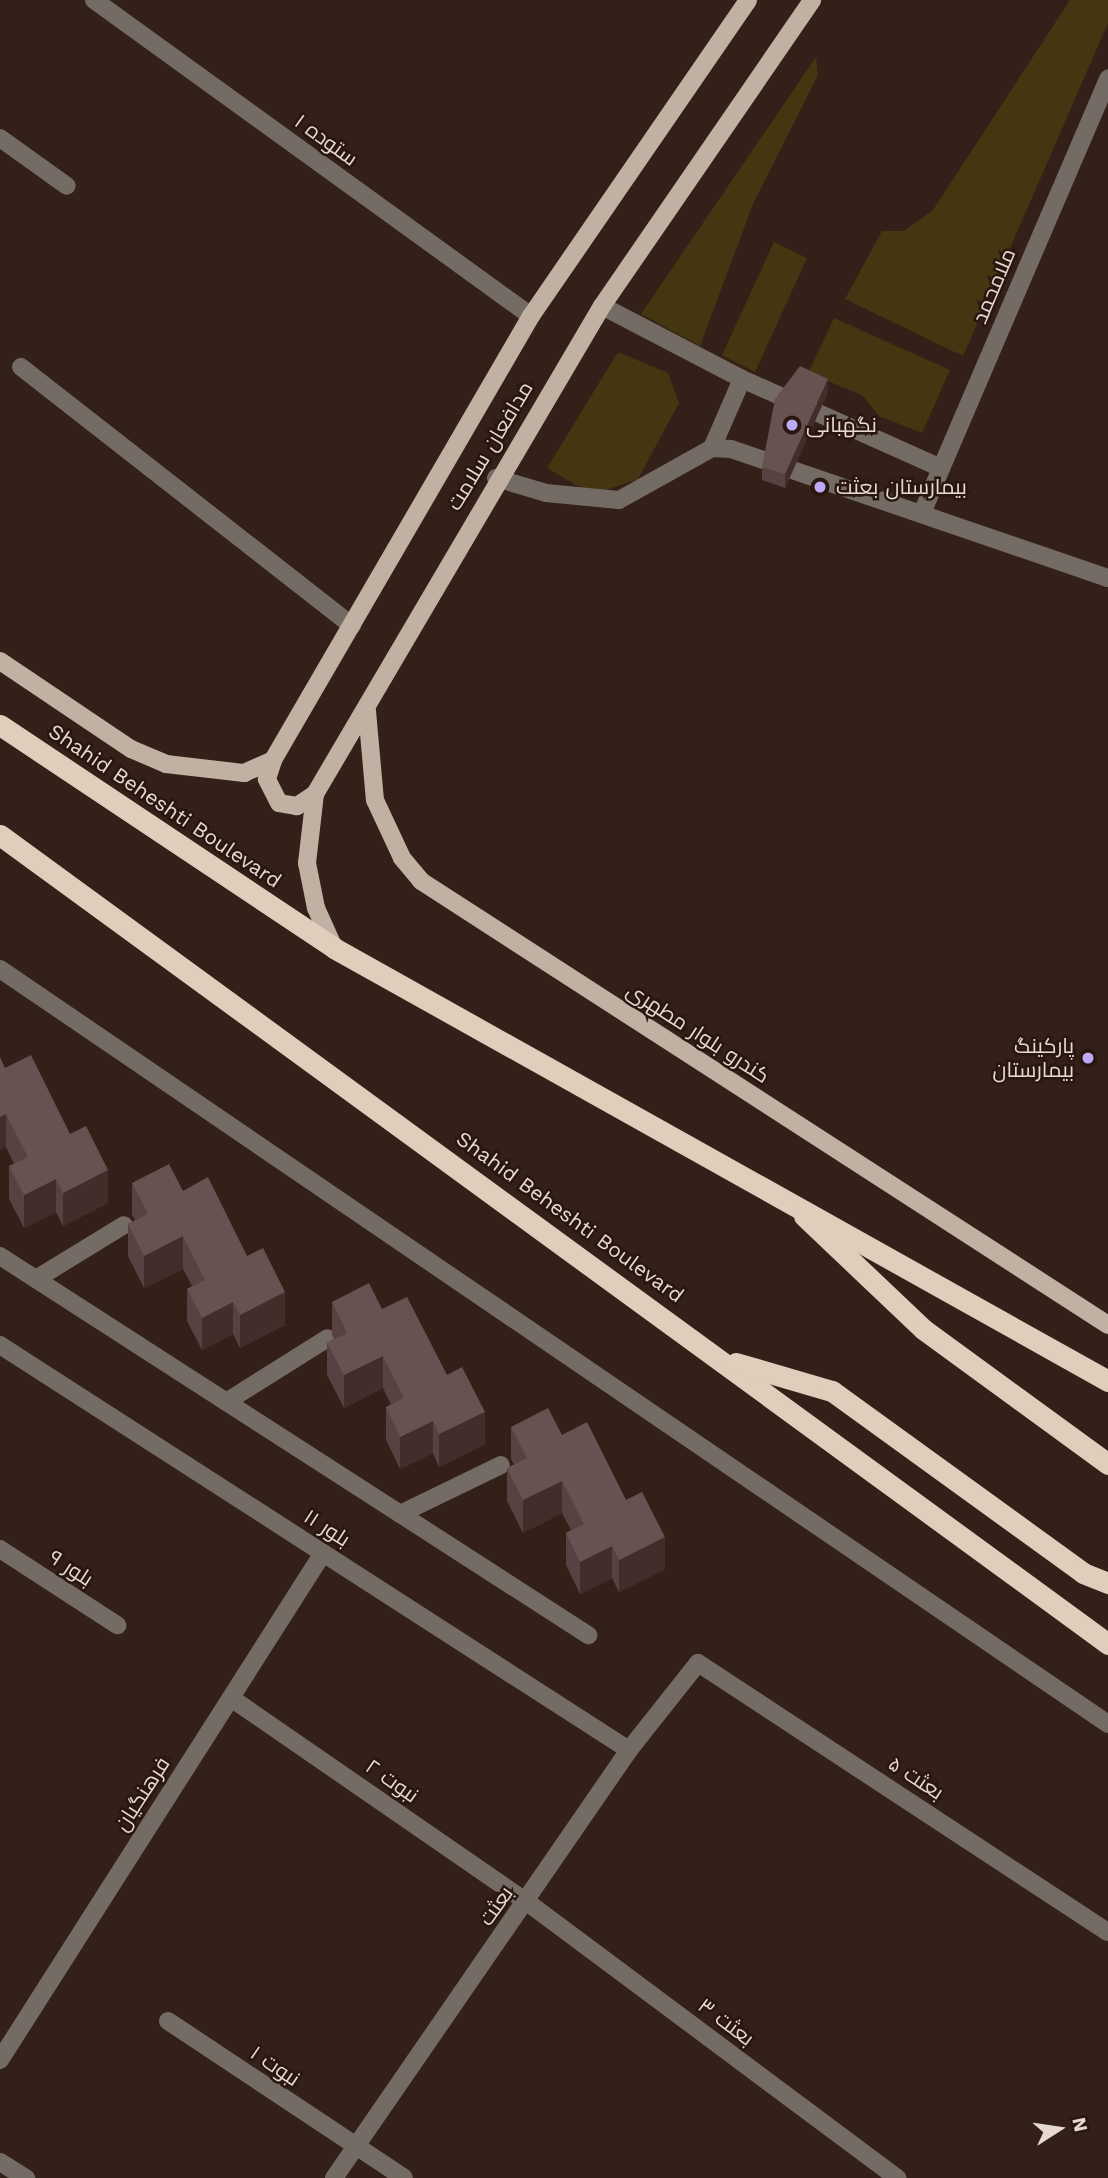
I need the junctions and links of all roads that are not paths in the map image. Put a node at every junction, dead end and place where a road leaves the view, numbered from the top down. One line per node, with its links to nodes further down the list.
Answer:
1 (94, 0): 8 (street, ستوده ۱)
2 (748, 0): 8 (main road, مدافعان سلامت)
3 (811, 0): 7 (main road, مدافعان سلامت)
4 (1108, 78): 12 (street, ملامحمد)
5 (0, 138): 6 (street)
6 (67, 186)
7 (602, 306): 10 (street); 13 (main road, مدافعان سلامت)
8 (531, 316): 16 (main road, مدافعان سلامت)
9 (21, 367): 16 (street)
10 (742, 379): 11 (street); 12 (street)
11 (712, 448): 13 (street); 14 (street)
12 (941, 468): 14 (street, ملامحمد)
13 (496, 478): 18 (main road, مدافعان سلامت)
14 (922, 513): 15 (street)
15 (1108, 578)
16 (352, 626): 20 (main road, مدافعان سلامت)
17 (0, 661): 20 (main road)
18 (367, 709): 21 (main road, مدافعان سلامت); 29 (main road, کندرو بلوار مطهری)
19 (0, 725): 23 (highway, Shahid Beheshti Boulevard)
20 (273, 760): 21 (main road)
21 (316, 794): 23 (main road, مدافعان سلامت)
22 (0, 835): 32 (highway, Shahid Beheshti Boulevard)
23 (334, 948): 25 (highway, Shahid Beheshti Boulevard)
24 (0, 969): 46 (street)
25 (780, 1193): 33 (highway, Shahid Beheshti Boulevard); 35 (highway)
26 (124, 1225): 28 (street)
27 (0, 1256): 28 (street)
28 (36, 1279): 34 (street)
29 (1108, 1325)
30 (328, 1338): 34 (street)
31 (0, 1345): 39 (street, بلور ۱۱)
32 (721, 1358): 40 (highway); 43 (highway, Shahid Beheshti Boulevard)
33 (1108, 1381)
34 (226, 1402): 37 (street)
35 (1108, 1464)
36 (501, 1465): 37 (street)
37 (400, 1514): 42 (street)
38 (0, 1549): 41 (street, بلور ۹)
39 (323, 1553): 45 (street, فرهنگیان); 47 (street, بلور ۱۱)
40 (1108, 1583)
41 (117, 1625)
42 (588, 1635)
43 (1108, 1644)
44 (698, 1662): 47 (street, بعثت); 49 (street, بعثت ۵)
45 (230, 1698): 48 (street, نبوت ۲); 51 (street, فرهنگیان)
46 (1108, 1724)
47 (629, 1750): 48 (street, بعثت)
48 (527, 1902): 52 (street, بعثت); 57 (street, بعثت ۳)
49 (1108, 1932)
50 (168, 2021): 52 (street, نبوت ۱)
51 (0, 2060)
52 (356, 2148): 55 (street, بعثت); 56 (street, نبوت ۱)
53 (0, 2162): 54 (street)
54 (26, 2178)
55 (334, 2178)
56 (404, 2178)
57 (897, 2178)

